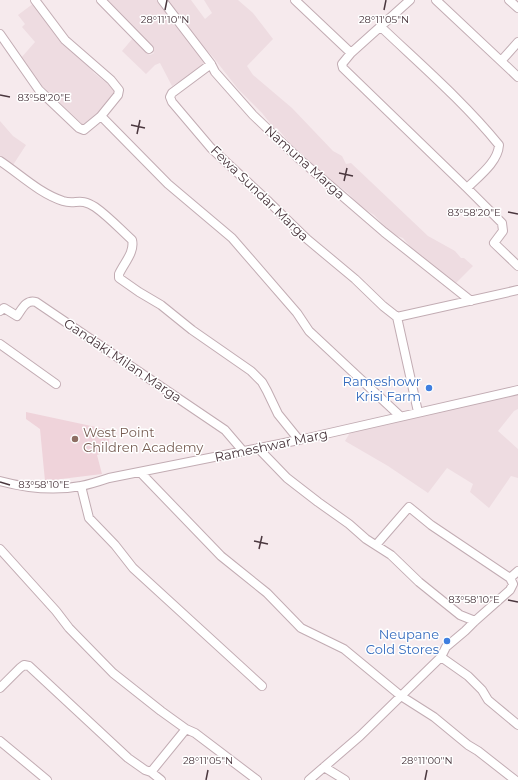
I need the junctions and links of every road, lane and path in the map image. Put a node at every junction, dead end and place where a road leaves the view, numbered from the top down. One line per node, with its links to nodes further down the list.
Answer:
1 (35, 0): 17 (street)
2 (101, 0): 12 (street)
3 (162, 0): 15 (street, Namuna Marga)
4 (295, 0): 13 (street)
5 (410, 0): 9 (street)
6 (436, 0): 14 (street)
7 (509, 0): 8 (street)
8 (518, 8)
9 (381, 27): 13 (street); 19 (street)
10 (0, 34): 17 (street)
11 (518, 42): 14 (street)
12 (149, 50)
13 (351, 53): 19 (street)
14 (501, 61): 16 (street)
15 (211, 64): 22 (street, Namuna Marga); 24 (street, Fewa Sundar Marga)
16 (518, 77)
17 (101, 116): 29 (street)
18 (1, 164): 30 (street)
19 (467, 188): 20 (street)
20 (518, 266)
21 (518, 290): 22 (street)
22 (471, 301): 24 (street)
23 (0, 311): 32 (street, Gandaki Milan Marga)
24 (397, 317): 28 (street)
25 (0, 344): 26 (street)
26 (56, 384)
27 (518, 390): 28 (street, Rameshwar Marg)
28 (418, 412): 29 (street, Rameshwar Marg)
29 (400, 416): 30 (street, Rameshwar Marg)
30 (299, 440): 31 (street, Rameshwar Marg)
31 (258, 448): 32 (street, Rameshwar Marg); 36 (street)
32 (243, 451): 33 (street, Rameshwar Marg)
33 (140, 472): 35 (street, Rameshwar Marg); 44 (street)
34 (0, 481): 35 (street, Rameshwar Marg)
35 (81, 486): 42 (street)
36 (376, 545): 39 (street); 40 (street)
37 (0, 549): 46 (street)
38 (518, 571): 39 (street)
39 (510, 578): 40 (street)
40 (474, 621): 41 (street)
41 (441, 657): 44 (street); 45 (street)
42 (262, 686)
43 (0, 688): 49 (street)
44 (401, 696): 48 (street); 55 (street)
45 (518, 725)
46 (186, 729): 49 (street); 52 (street)
47 (0, 741): 50 (street)
48 (324, 767): 53 (street); 54 (street)
49 (151, 772): 51 (street)
50 (47, 780)
51 (161, 780)
52 (258, 780)
53 (309, 780)
54 (344, 780)
55 (515, 780)

